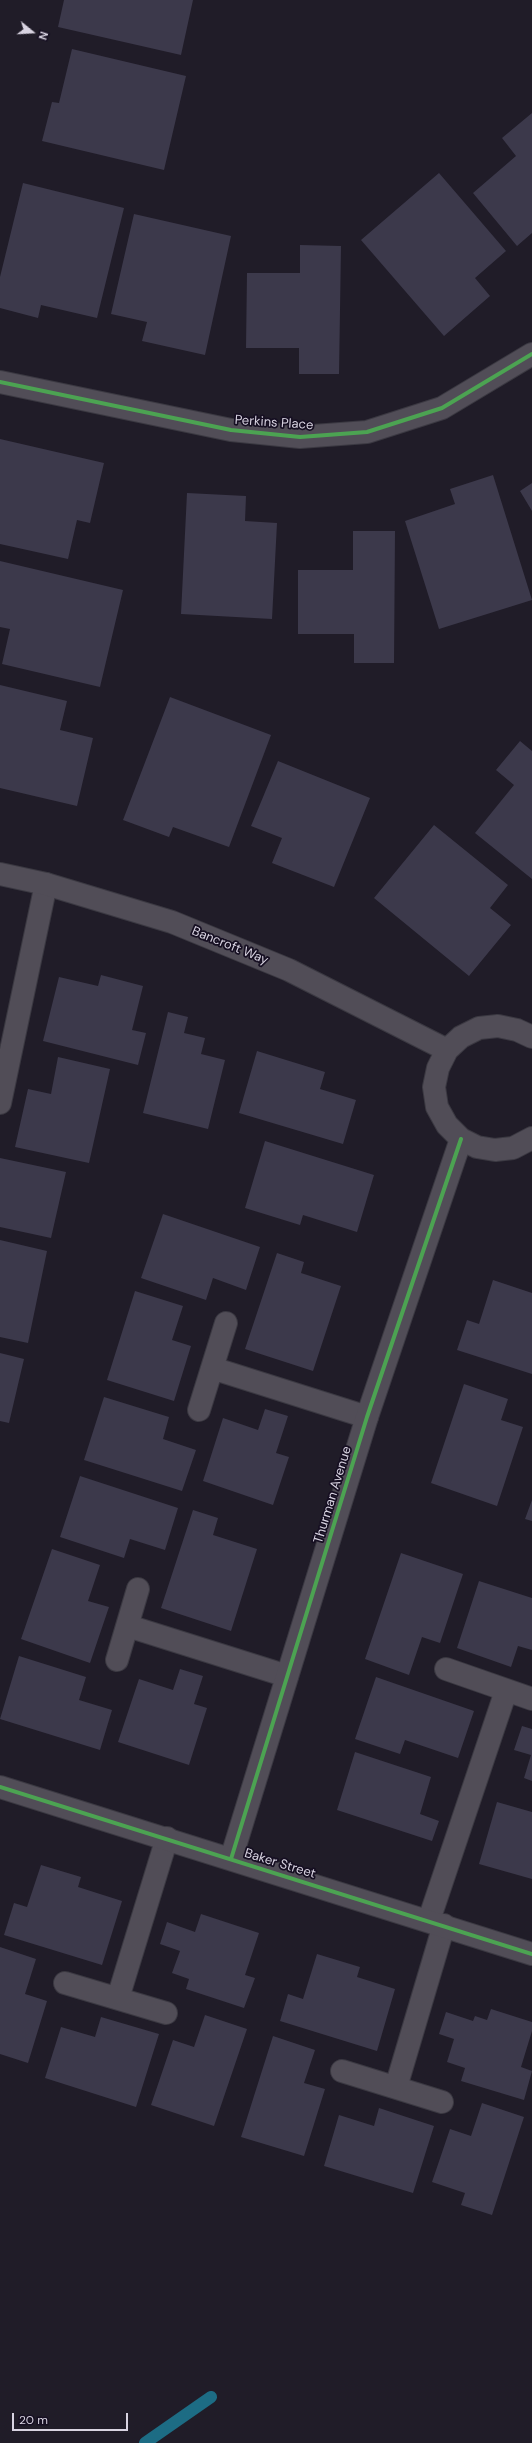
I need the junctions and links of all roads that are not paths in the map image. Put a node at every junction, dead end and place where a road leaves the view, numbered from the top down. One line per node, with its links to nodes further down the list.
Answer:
1 (532, 354): 2 (street, Perkins Place)
2 (0, 382)
3 (0, 874): 4 (street, Bancroft Way)
4 (46, 884): 6 (street, Bancroft Way); 7 (street)
5 (532, 1037): 6 (street)
6 (447, 1050): 9 (street)
7 (0, 1103)
8 (532, 1138): 9 (street)
9 (461, 1139): 13 (street, Thurman Avenue)
10 (226, 1323): 11 (street)
11 (212, 1368): 12 (street); 13 (street)
12 (199, 1410)
13 (368, 1417): 18 (street, Thurman Avenue)
14 (138, 1589): 15 (street)
15 (128, 1626): 16 (street); 18 (street)
16 (117, 1660)
17 (446, 1669): 19 (street)
18 (287, 1676): 23 (street, Thurman Avenue)
19 (506, 1691): 20 (street); 24 (street)
20 (532, 1699)
21 (0, 1787): 22 (street, Baker Street)
22 (168, 1838): 23 (street, Baker Street); 27 (street)
23 (231, 1859): 24 (street, Baker Street)
24 (436, 1923): 25 (street, Baker Street); 30 (street)
25 (532, 1954)
26 (65, 1983): 27 (street)
27 (118, 1998): 28 (street)
28 (166, 2013)
29 (342, 2071): 30 (street)
30 (396, 2087): 31 (street)
31 (442, 2102)

